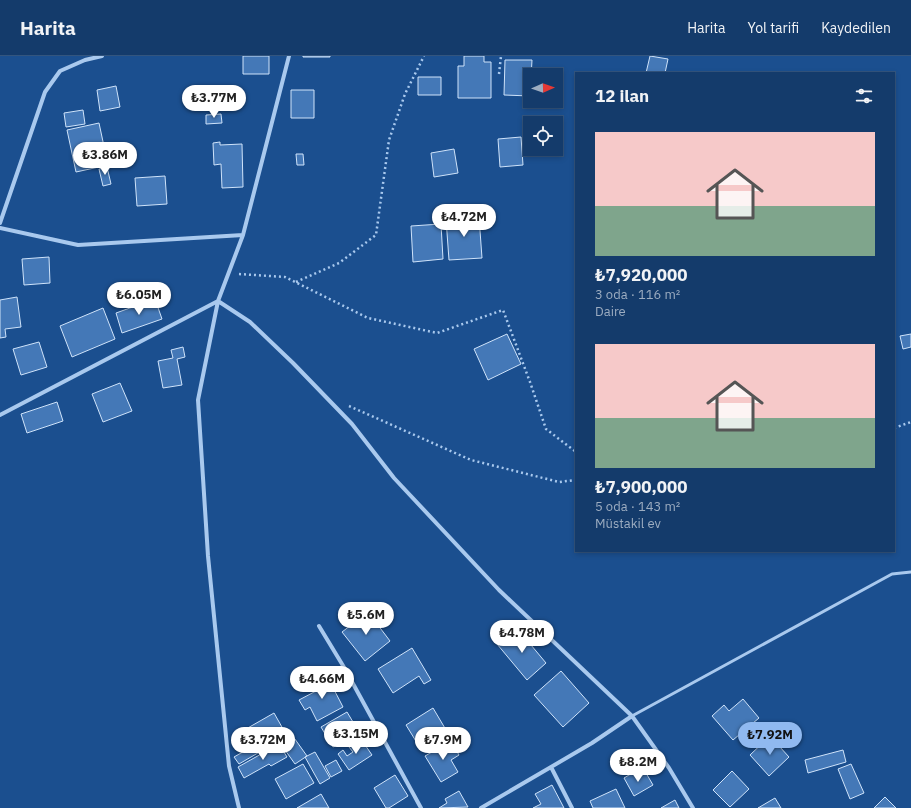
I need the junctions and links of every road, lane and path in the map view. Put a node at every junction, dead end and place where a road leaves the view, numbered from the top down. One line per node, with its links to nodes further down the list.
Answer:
1 (102, 56): 6 (street)
2 (289, 56): 8 (street)
3 (424, 56): 10 (path)
4 (501, 56): 5 (path)
5 (499, 74)
6 (0, 223)
7 (0, 228): 8 (street)
8 (243, 235): 9 (street)
9 (228, 273): 10 (path); 11 (street)
10 (295, 282): 16 (path)
11 (218, 301): 13 (street); 20 (street); 22 (street)
12 (345, 404): 17 (path)
13 (0, 415)
14 (911, 422): 15 (path)
15 (895, 428)
16 (575, 451)
17 (575, 480)
18 (911, 572): 20 (lane)
19 (319, 626): 23 (street)
20 (632, 716): 21 (street); 26 (street)
21 (551, 766): 24 (street); 25 (street)
22 (239, 808)
23 (421, 808)
24 (481, 808)
25 (572, 808)
26 (693, 808)

